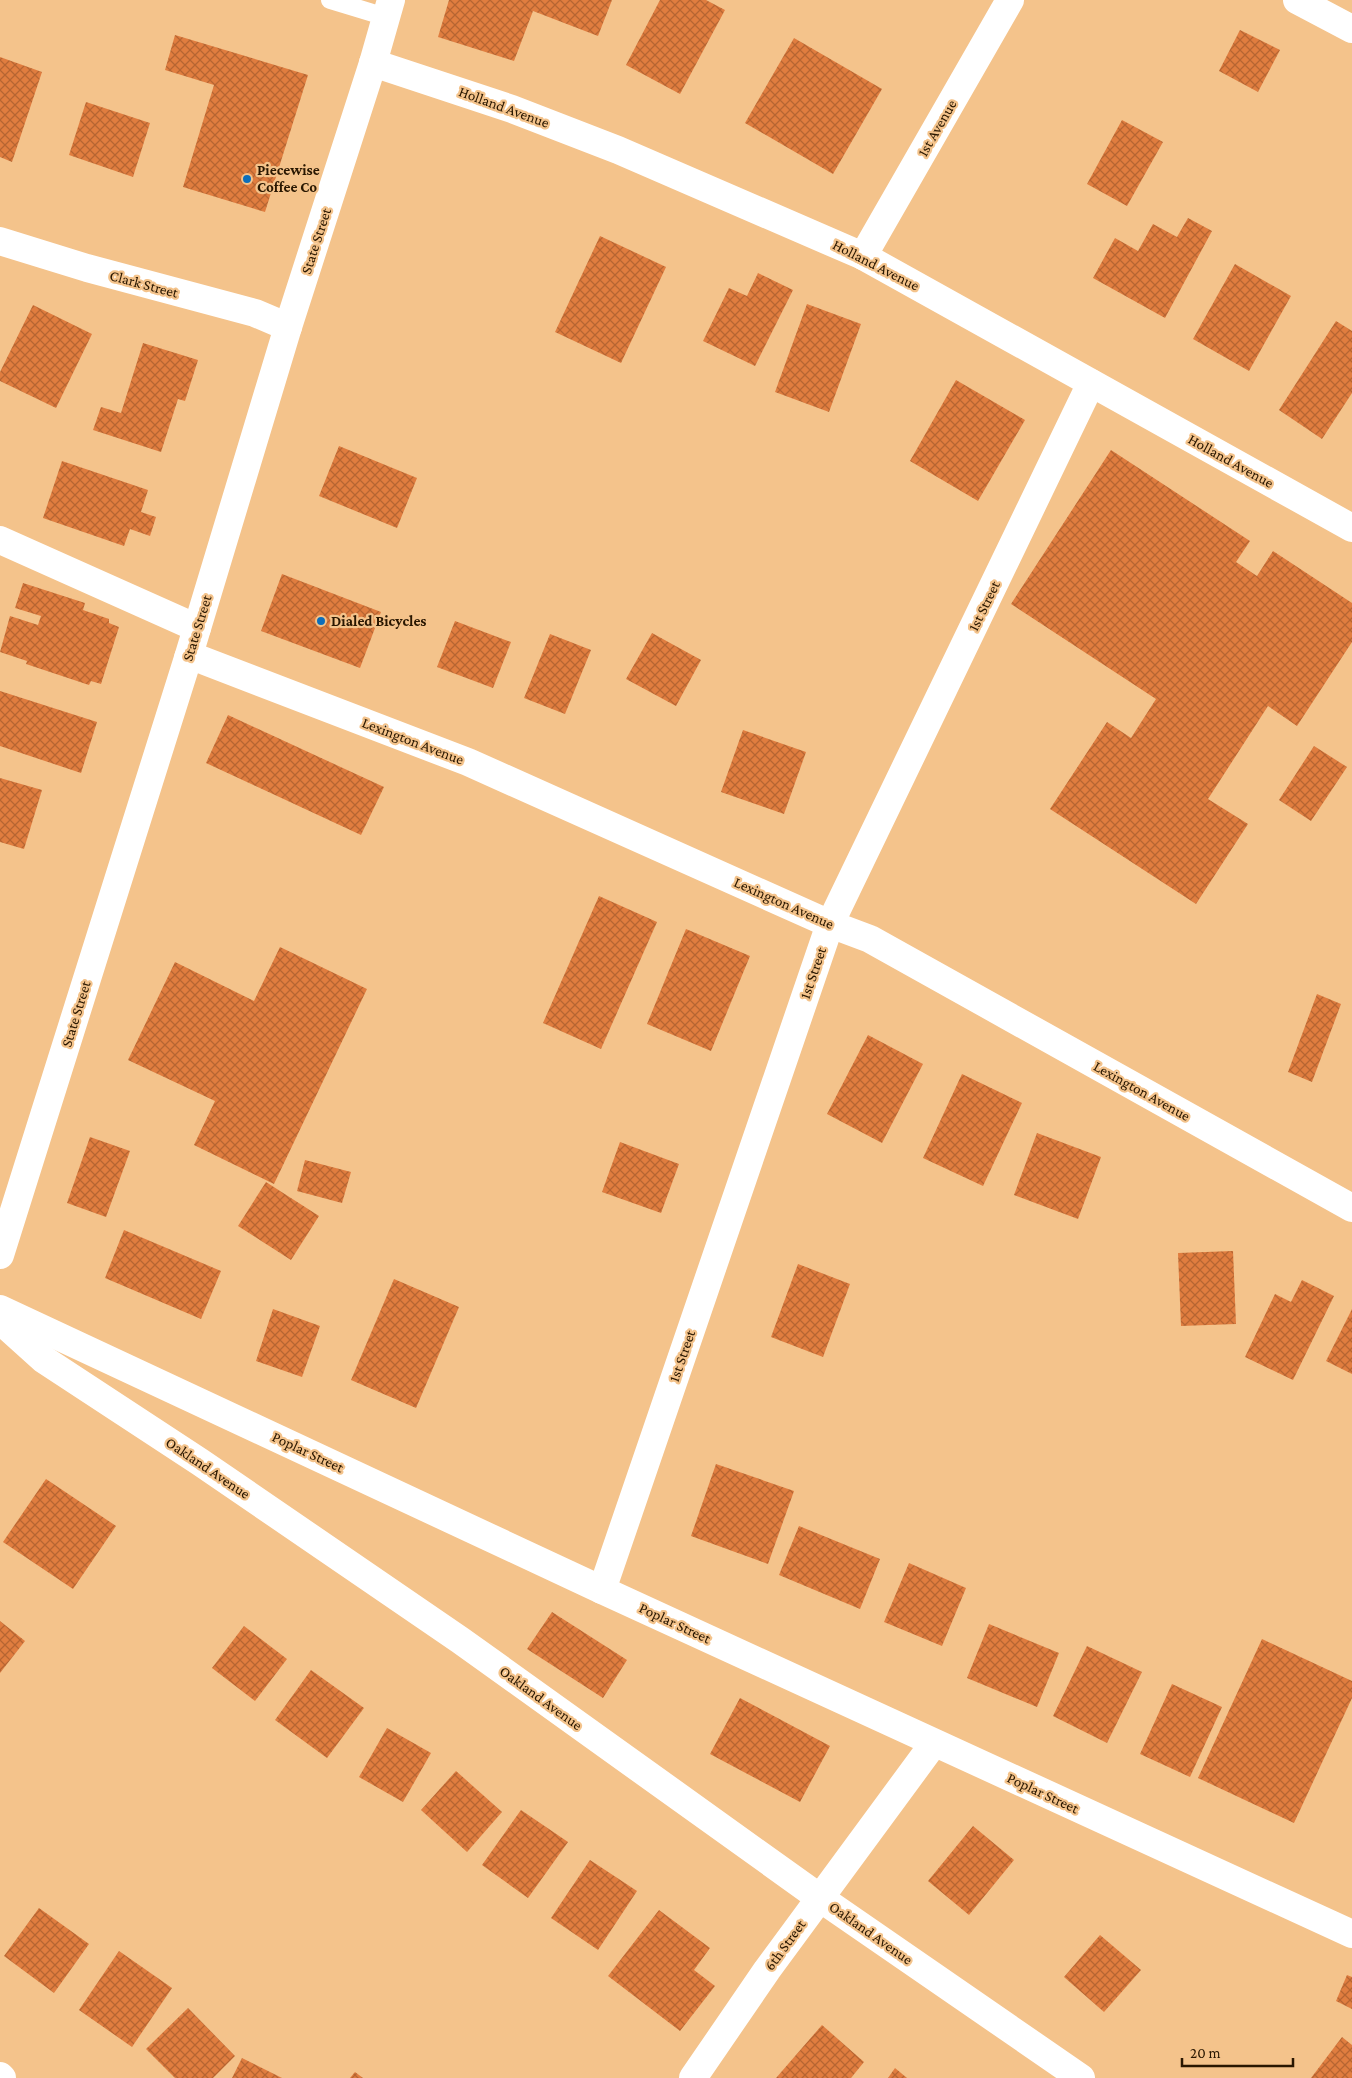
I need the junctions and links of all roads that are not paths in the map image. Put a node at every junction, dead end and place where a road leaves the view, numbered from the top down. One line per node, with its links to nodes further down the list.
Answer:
1 (330, 0): 4 (lane)
2 (1010, 0): 8 (street, 1st Avenue)
3 (1297, 0): 5 (street)
4 (388, 9): 6 (street, State Street)
5 (1352, 29)
6 (373, 63): 8 (street, Holland Avenue); 9 (street, State Street)
7 (0, 241): 9 (street, Clark Street)
8 (864, 256): 10 (street, Holland Avenue)
9 (288, 327): 13 (street, State Street)
10 (1091, 383): 11 (street, Holland Avenue); 15 (street, 1st Street)
11 (1352, 528)
12 (0, 540): 13 (street)
13 (197, 628): 14 (street, State Street)
14 (188, 658): 15 (street, Lexington Avenue); 17 (street, State Street)
15 (830, 924): 16 (street, Lexington Avenue); 20 (street, 1st Street)
16 (1352, 1208)
17 (0, 1255)
18 (0, 1309): 20 (street, Poplar Street)
19 (0, 1320): 22 (street, Oakland Avenue)
20 (602, 1590): 21 (street, Poplar Street)
21 (934, 1743): 22 (street, 6th Street); 23 (street, Poplar Street)
22 (820, 1898): 24 (street, 6th Street); 25 (street, Oakland Avenue)
23 (1352, 1934)
24 (693, 2078)
25 (1081, 2078)

